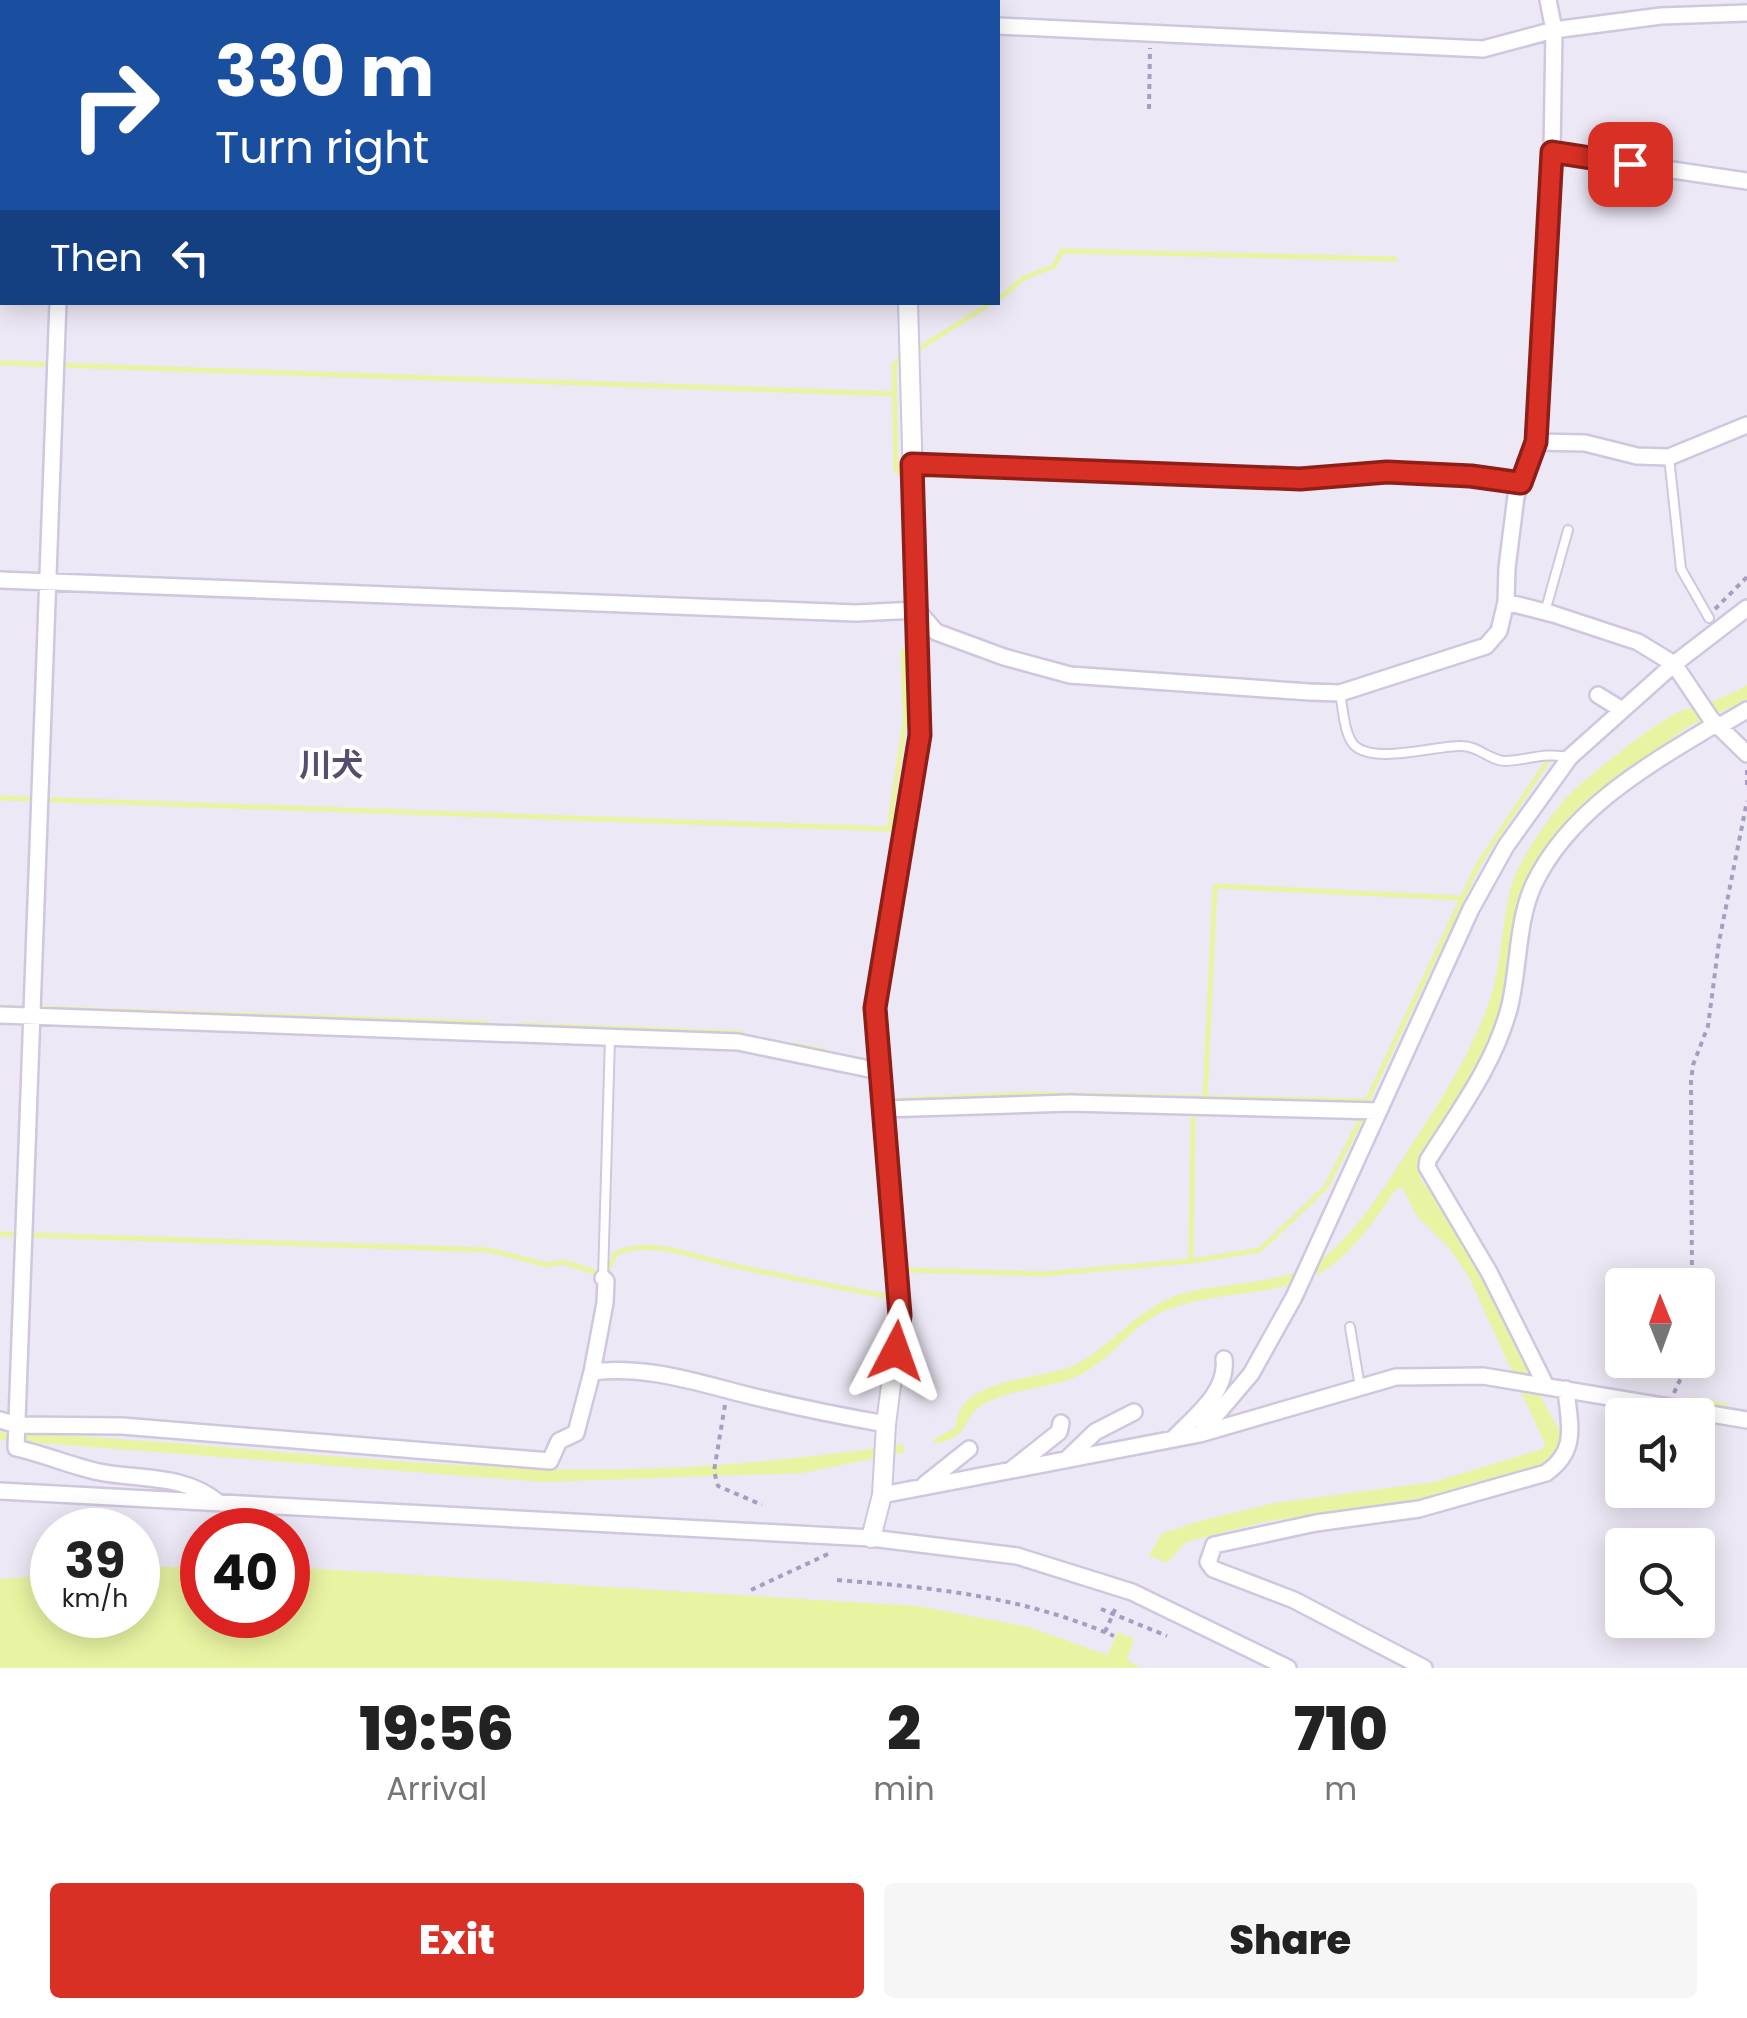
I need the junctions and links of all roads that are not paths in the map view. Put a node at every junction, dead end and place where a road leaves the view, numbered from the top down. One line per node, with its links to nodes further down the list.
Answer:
1 (1548, 0): 4 (street)
2 (1747, 14): 4 (street)
3 (1000, 26): 4 (street)
4 (1554, 30): 5 (street)
5 (1552, 152): 6 (street); 10 (street)
6 (1747, 181)
7 (58, 305): 16 (street)
8 (908, 305): 12 (street)
9 (1747, 425): 11 (street)
10 (1536, 442): 11 (street); 13 (street)
11 (1669, 456): 21 (lane)
12 (912, 464): 13 (street); 19 (street)
13 (1521, 483): 17 (street)
14 (1568, 530): 20 (lane)
15 (0, 580): 16 (street)
16 (46, 582): 19 (street); 31 (street)
17 (1506, 602): 20 (street); 23 (street)
18 (1747, 608): 22 (street)
19 (917, 610): 23 (street); 33 (street)
20 (1545, 612): 22 (street)
21 (1709, 618)
22 (1674, 664): 25 (street); 27 (street)
23 (1340, 693): 29 (lane)
24 (1598, 695): 25 (street)
25 (1622, 710): 29 (street)
26 (1747, 710): 27 (street)
27 (1715, 723): 28 (street); 40 (street)
28 (1747, 754)
29 (1570, 757): 35 (street)
30 (0, 1015): 31 (street)
31 (33, 1016): 32 (street); 48 (street)
32 (610, 1038): 33 (street); 36 (lane)
33 (879, 1071): 34 (street)
34 (883, 1109): 35 (street); 46 (street)
35 (1379, 1112): 49 (street)
36 (602, 1278): 39 (street)
37 (1350, 1327): 41 (lane)
38 (1224, 1360): 50 (street)
39 (592, 1372): 46 (street); 48 (street)
40 (1546, 1386): 41 (street); 42 (street)
41 (1360, 1388): 49 (street)
42 (1566, 1388): 45 (street); 60 (street)
43 (1134, 1412): 52 (street)
44 (0, 1420): 48 (street)
45 (1747, 1420)
46 (886, 1424): 56 (street)
47 (1061, 1424): 53 (street)
48 (17, 1425): 57 (street)
49 (1200, 1434): 50 (street)
50 (1173, 1439): 52 (street)
51 (969, 1449): 54 (street)
52 (1066, 1460): 53 (street)
53 (1011, 1470): 54 (street)
54 (920, 1488): 56 (street)
55 (0, 1491): 57 (street)
56 (882, 1495): 58 (street)
57 (219, 1504): 58 (street)
58 (871, 1538): 59 (street)
59 (1288, 1668)
60 (1424, 1668)

